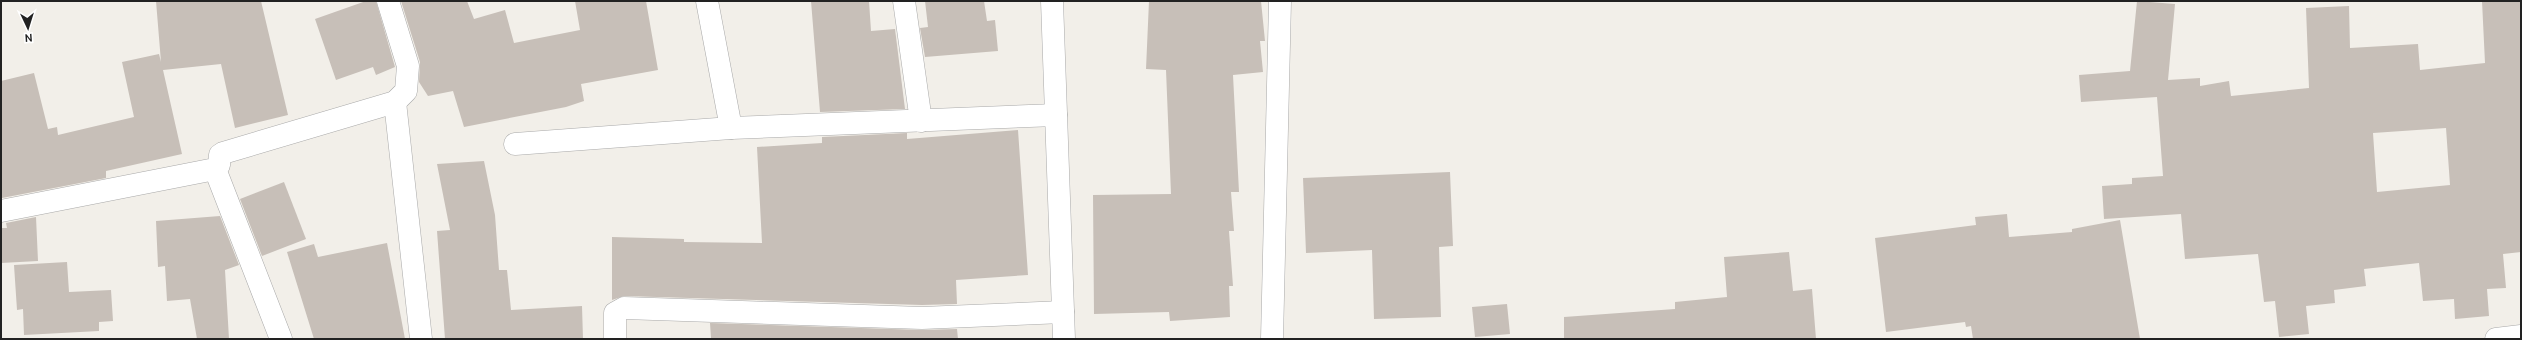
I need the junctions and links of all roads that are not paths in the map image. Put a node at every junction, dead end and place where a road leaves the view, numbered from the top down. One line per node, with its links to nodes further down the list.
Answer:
1 (388, 1): 6 (street)
2 (707, 1): 9 (street)
3 (904, 1): 8 (street)
4 (1052, 1): 7 (street)
5 (1280, 1): 19 (street)
6 (395, 102): 11 (street); 16 (street)
7 (1056, 115): 8 (street); 13 (street)
8 (921, 120): 9 (street)
9 (731, 128): 10 (street)
10 (515, 144)
11 (215, 169): 12 (street); 15 (street)
12 (1, 211)
13 (1063, 312): 17 (street); 18 (street)
14 (2521, 336): 20 (street)
15 (281, 339)
16 (421, 339)
17 (616, 339)
18 (1064, 339)
19 (1272, 339)
20 (2496, 339)

